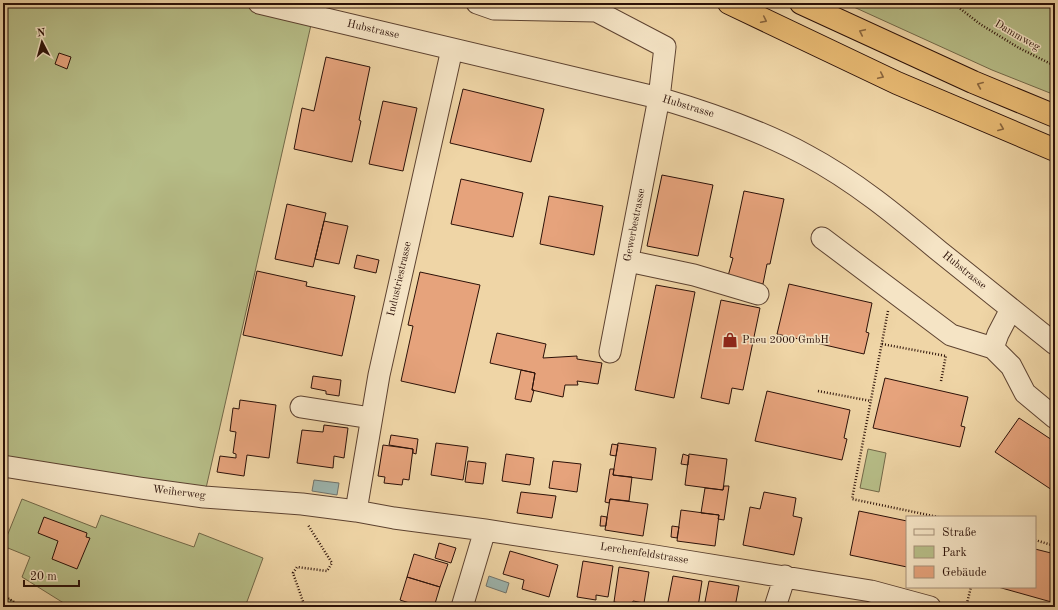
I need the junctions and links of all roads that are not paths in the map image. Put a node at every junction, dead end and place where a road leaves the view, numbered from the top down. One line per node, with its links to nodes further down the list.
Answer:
1 (259, 3): 6 (street, Hubstrasse)
2 (477, 3): 5 (street)
3 (729, 3): 9 (highway, one-way to 9)
4 (801, 3): 8 (highway, one-way to 4)
5 (588, 7): 7 (street, Gewerbestrasse)
6 (452, 49): 7 (street, Hubstrasse); 18 (street, Industriestrasse)
7 (660, 98): 11 (street, Gewerbestrasse); 13 (street, Hubstrasse)
8 (1055, 116)
9 (1055, 150)
10 (822, 238): 15 (street)
11 (628, 260): 12 (street); 16 (street, Gewerbestrasse)
12 (758, 294)
13 (1011, 309): 14 (street, Hubstrasse); 15 (street)
14 (1055, 344)
15 (994, 348): 19 (street)
16 (610, 352)
17 (301, 407): 18 (street)
18 (371, 418): 21 (street, Industriestrasse)
19 (1055, 418)
20 (3, 466): 21 (street, Weiherweg)
21 (356, 511): 22 (street, Lerchenfeldstrasse)
22 (485, 530): 23 (street, Lerchenfeldstrasse); 24 (street)
23 (785, 576): 25 (street); 26 (street, Lerchenfeldstrasse)
24 (462, 607)
25 (776, 607)
26 (930, 607)

